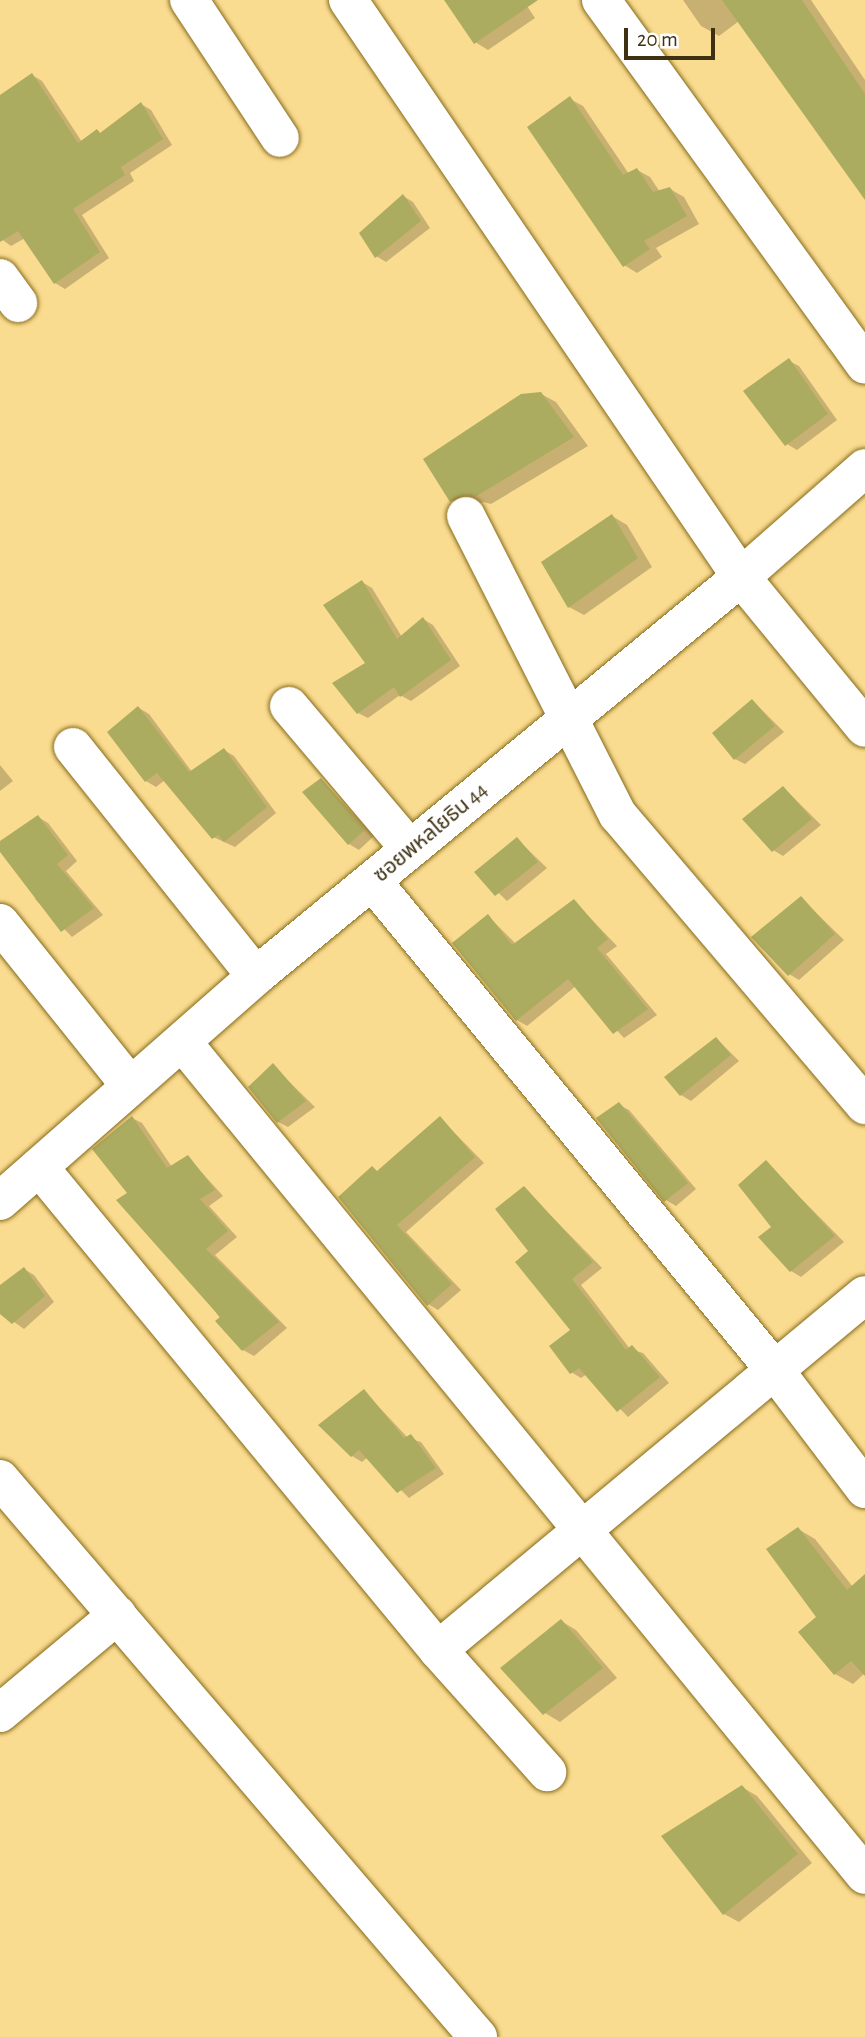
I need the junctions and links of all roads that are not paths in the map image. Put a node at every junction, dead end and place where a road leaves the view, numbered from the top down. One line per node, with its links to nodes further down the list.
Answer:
1 (189, 0): 4 (street)
2 (348, 0): 8 (street)
3 (601, 0): 5 (street)
4 (279, 138)
5 (865, 365)
6 (865, 468): 8 (street, ซอยพหลโยธิน 44)
7 (466, 516): 10 (street)
8 (741, 577): 10 (street, ซอยพหลโยธิน 44); 11 (street)
9 (289, 706): 13 (street)
10 (566, 718): 13 (street, ซอยพหลโยธิน 44); 19 (street)
11 (865, 728)
12 (73, 747): 16 (street)
13 (410, 849): 14 (street, ซอยพหลโยธิน 44)
14 (373, 882): 16 (street, ซอยพหลโยธิน 44); 23 (street)
15 (0, 923): 18 (street)
16 (256, 976): 17 (street, ซอยพหลโยธิน 44)
17 (184, 1044): 18 (street, ซอยพหลโยธิน 44); 26 (street)
18 (129, 1084): 20 (street, ซอยพหลโยธิน 44)
19 (865, 1105)
20 (39, 1167): 21 (street, ซอยพหลโยธิน 44); 28 (street)
21 (3, 1194)
22 (865, 1295): 23 (street)
23 (773, 1368): 25 (street); 26 (street)
24 (0, 1479): 27 (street)
25 (865, 1489)
26 (582, 1527): 28 (street); 31 (street)
27 (117, 1615): 29 (street); 32 (street)
28 (439, 1650): 30 (street)
29 (0, 1713)
30 (547, 1772)
31 (865, 1875)
32 (473, 2035)

